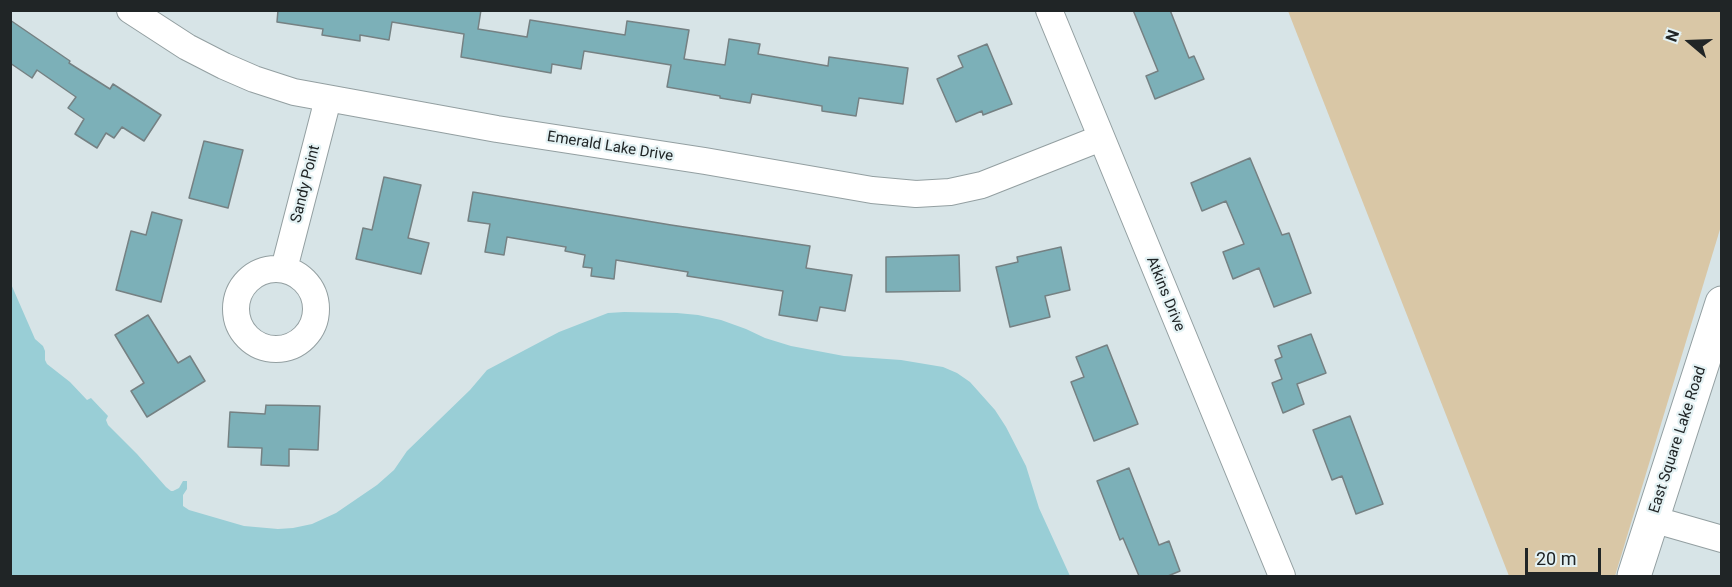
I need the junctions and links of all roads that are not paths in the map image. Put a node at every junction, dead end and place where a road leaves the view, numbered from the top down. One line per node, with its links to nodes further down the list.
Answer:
1 (130, 10): 3 (street, Emerald Lake Drive)
2 (1049, 10): 4 (street, Atkins Drive)
3 (328, 99): 4 (street, Emerald Lake Drive); 5 (street, Sandy Point)
4 (1101, 138): 9 (street, Atkins Drive)
5 (284, 269)
6 (1722, 303): 7 (main road, East Square Lake Road)
7 (1652, 519): 8 (street); 10 (main road, East Square Lake Road)
8 (1722, 539)
9 (1282, 576)
10 (1634, 576)

